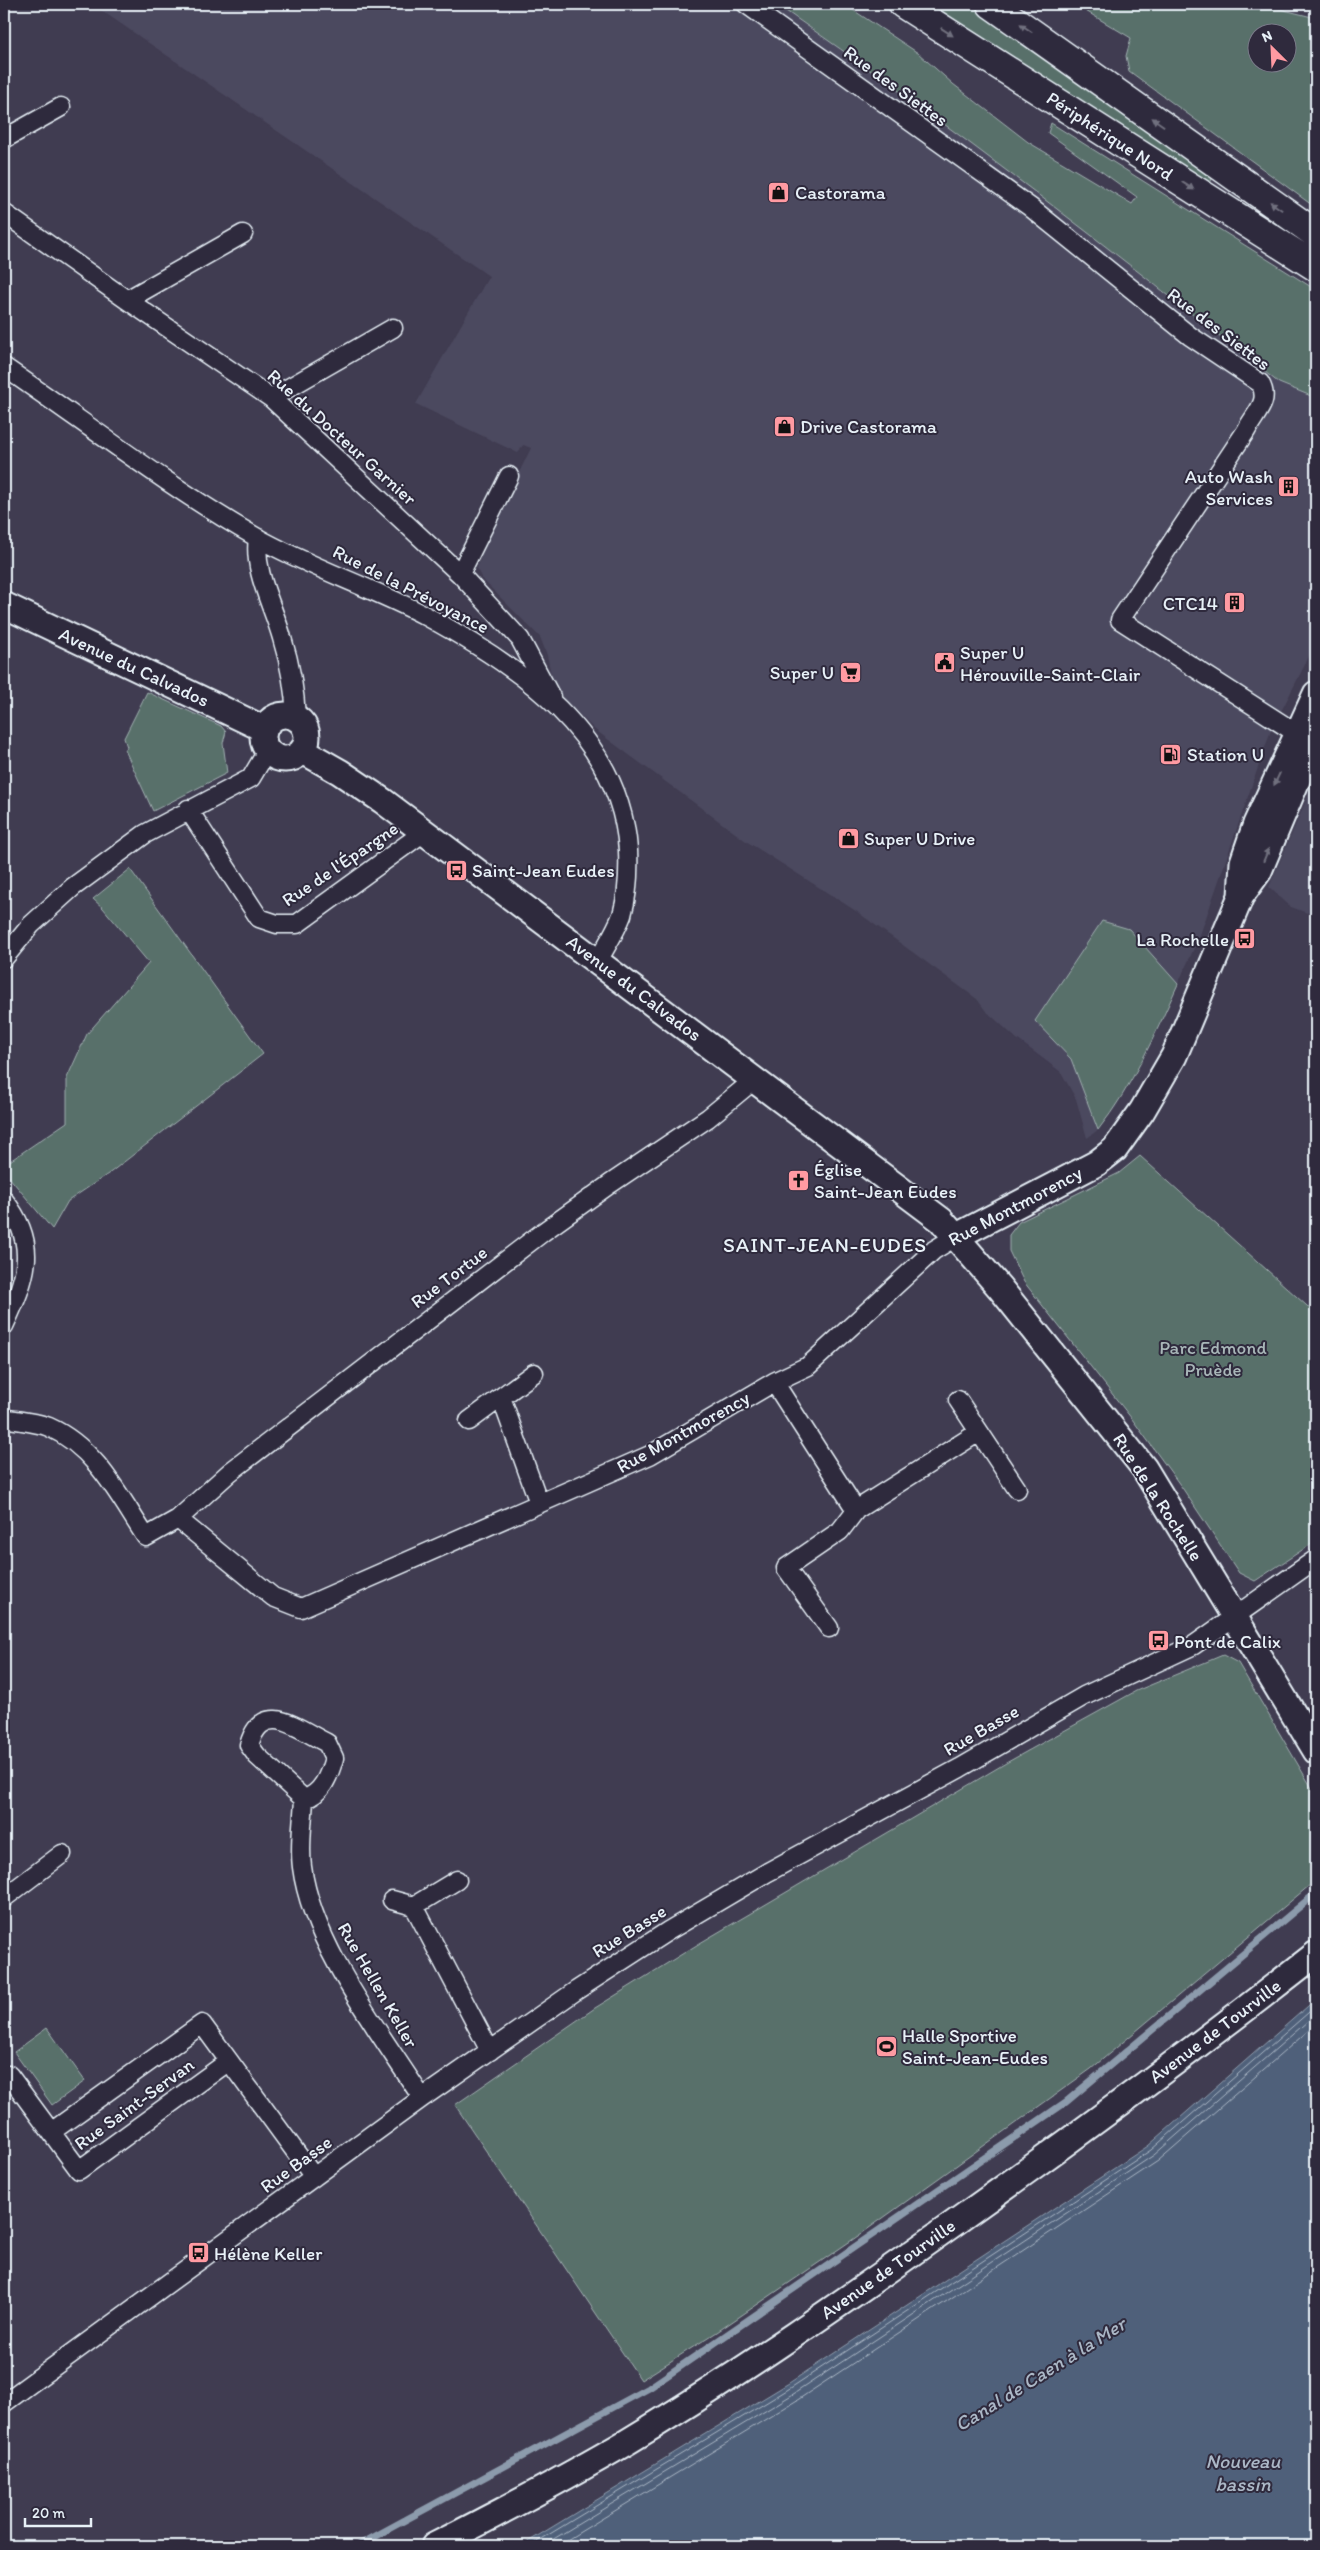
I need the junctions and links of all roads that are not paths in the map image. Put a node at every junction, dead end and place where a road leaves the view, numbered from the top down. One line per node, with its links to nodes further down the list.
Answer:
1 (746, 4): 21 (street, Rue des Siettes)
2 (903, 4): 9 (highway, Périphérique Nord, one-way to 9)
3 (991, 4): 8 (highway, Périphérique Nord, one-way to 3)
4 (61, 107): 5 (street)
5 (4, 139)
6 (4, 213): 10 (street, Rue du Docteur Garnier)
7 (243, 234): 10 (street)
8 (1316, 234)
9 (1316, 267)
10 (127, 300): 13 (street, Rue du Docteur Garnier)
11 (392, 328): 13 (street)
12 (4, 367): 15 (street, Rue de la Prévoyance)
13 (271, 398): 16 (street, Rue du Docteur Garnier)
14 (508, 476): 16 (street)
15 (258, 538): 19 (street, Rue de la Prévoyance); 20 (street)
16 (460, 574): 19 (street, Rue du Docteur Garnier)
17 (4, 605): 22 (street, Avenue du Calvados)
18 (1316, 694): 21 (street)
19 (556, 706): 27 (street, Rue de la Prévoyance)
20 (296, 718): 22 (street); 23 (street)
21 (1309, 738): 30 (street, Rue Montmorency)
22 (266, 740): 23 (street); 24 (street)
23 (302, 751): 25 (street, Avenue du Calvados)
24 (188, 809): 25 (street, Rue de l'Épargne); 26 (street)
25 (424, 832): 27 (street, Avenue du Calvados)
26 (4, 958)
27 (598, 961): 28 (street, Avenue du Calvados)
28 (754, 1080): 30 (street, Avenue du Calvados); 42 (street, Rue Tortue)
29 (4, 1200): 31 (street)
30 (957, 1236): 33 (street, Rue Montmorency); 44 (street, Rue de la Rochelle)
31 (4, 1326)
32 (534, 1373): 34 (street)
33 (774, 1382): 40 (street, Rue Montmorency); 41 (street)
34 (501, 1397): 37 (street); 40 (street)
35 (958, 1400): 38 (street)
36 (4, 1418): 42 (street, Rue Tortue)
37 (469, 1422)
38 (979, 1432): 39 (street); 41 (street)
39 (1017, 1489)
40 (539, 1503): 42 (street, Rue Montmorency)
41 (856, 1510): 45 (street)
42 (178, 1519)
43 (1316, 1559): 44 (street, Rue Basse)
44 (1234, 1616): 46 (street, Rue de la Rochelle); 54 (street, Rue Basse)
45 (829, 1628)
46 (1316, 1751)
47 (304, 1799): 47 (street); 57 (street, Rue Hellen Keller)
48 (62, 1854): 50 (street)
49 (458, 1880): 52 (street)
50 (4, 1898)
51 (392, 1900): 52 (street)
52 (414, 1906): 54 (street)
53 (1316, 1954): 61 (street, Avenue de Tourville)
54 (490, 2051): 57 (street, Rue Basse)
55 (229, 2061): 58 (street, Rue Saint-Servan); 58 (street, Rue Saint-Servan); 59 (street, Rue Saint-Servan)
56 (4, 2079): 58 (street, Rue Saint-Servan)
57 (422, 2098): 59 (street, Rue Basse)
58 (51, 2132)
59 (314, 2177): 60 (street, Rue Basse)
60 (4, 2403)
61 (434, 2546)

